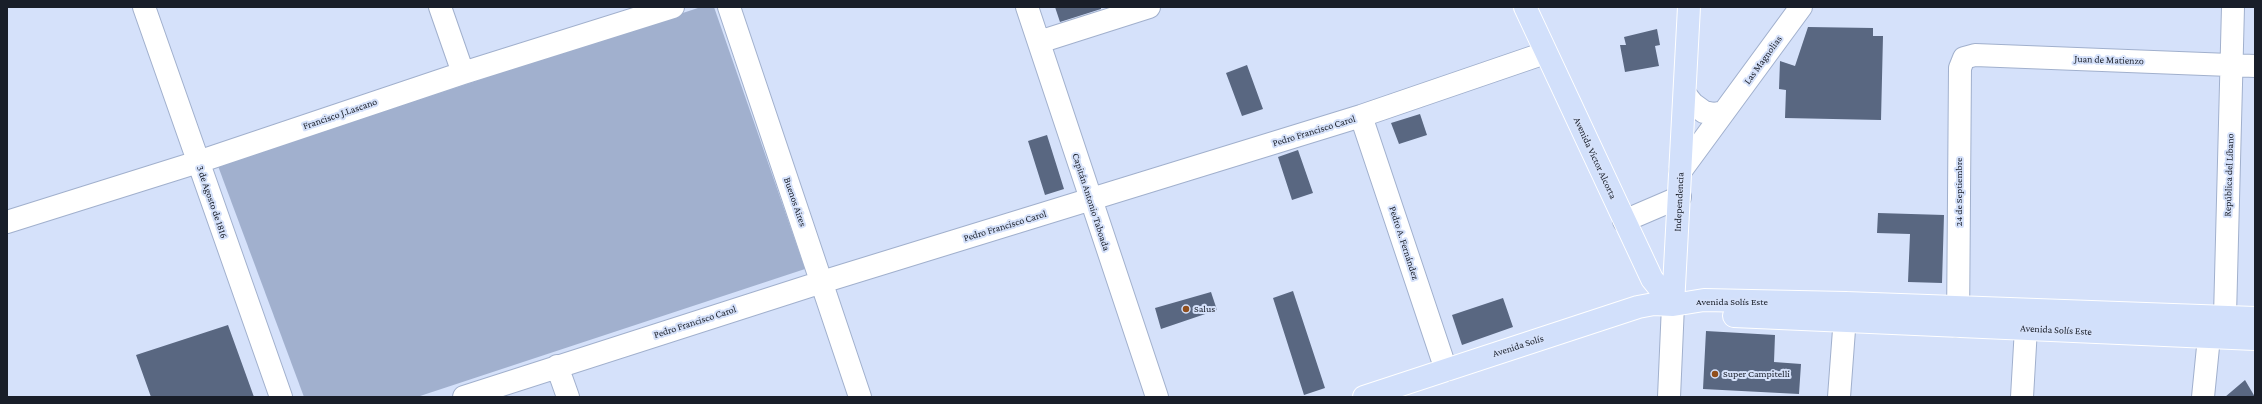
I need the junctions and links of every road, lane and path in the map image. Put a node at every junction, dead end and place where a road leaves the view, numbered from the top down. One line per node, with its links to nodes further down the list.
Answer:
1 (144, 7): 20 (street, 3 de Agosto de 1816)
2 (440, 7): 16 (street)
3 (673, 7): 16 (street, Francisco J.Lascano)
4 (729, 7): 26 (street, Buenos Aires)
5 (1027, 7): 11 (street, Capitán Antonio Taboada)
6 (1149, 7): 11 (street)
7 (1689, 7): 17 (main road, Independencia)
8 (1801, 7): 18 (street, Las Magnolias)
9 (2233, 7): 14 (street, República del Líbano)
10 (1529, 8): 12 (main road, Avenida Victor Alcorta)
11 (1039, 42): 23 (street, Capitán Antonio Taboada)
12 (1545, 53): 19 (street, Pedro Francisco Carol); 24 (main road, Avenida Victor Alcorta)
13 (1964, 58): 14 (street, Juan de Matienzo); 29 (street, 24 de Septiembre)
14 (2232, 65): 15 (street, Juan de Matienzo); 30 (street, República del Líbano)
15 (2255, 66)
16 (463, 73): 20 (street, Francisco J.Lascano)
17 (1685, 94): 18 (street); 21 (main road, Independencia)
18 (1724, 112): 21 (street, Las Magnolias)
19 (1361, 116): 23 (street, Pedro Francisco Carol); 36 (street, Pedro A. Fernández)
20 (198, 162): 25 (street, Francisco J.Lascano); 37 (street, 3 de Agosto de 1816)
21 (1680, 172): 22 (main road, Independencia)
22 (1680, 197): 24 (street); 27 (main road, Independencia)
23 (1090, 200): 26 (street, Pedro Francisco Carol); 41 (street, Capitán Antonio Taboada)
24 (1624, 220): 27 (main road, Avenida Victor Alcorta)
25 (7, 222)
26 (822, 282): 35 (street, Pedro Francisco Carol); 40 (street, Buenos Aires)
27 (1673, 305): 28 (main road, Avenida Solís Este); 36 (main road, Avenida Solís); 43 (street, Independencia)
28 (1846, 312): 29 (main road, Avenida Solís Este); 44 (street)
29 (1958, 316): 30 (main road, Avenida Solís Este); 32 (main road, Avenida Solís Este)
30 (2225, 316): 31 (main road, Avenida Solís Este); 33 (street)
31 (2255, 318)
32 (2026, 328): 33 (main road, Avenida Solís Este); 45 (street)
33 (2209, 337): 34 (main road, Avenida Solís Este); 46 (street)
34 (2255, 339)
35 (557, 366): 38 (street, Pedro Francisco Carol); 39 (street)
36 (1446, 370): 42 (main road, Avenida Solís)
37 (281, 397)
38 (464, 397)
39 (568, 397)
40 (860, 397)
41 (1156, 397)
42 (1364, 397)
43 (1669, 397)
44 (1839, 397)
45 (2022, 397)
46 (2203, 397)

